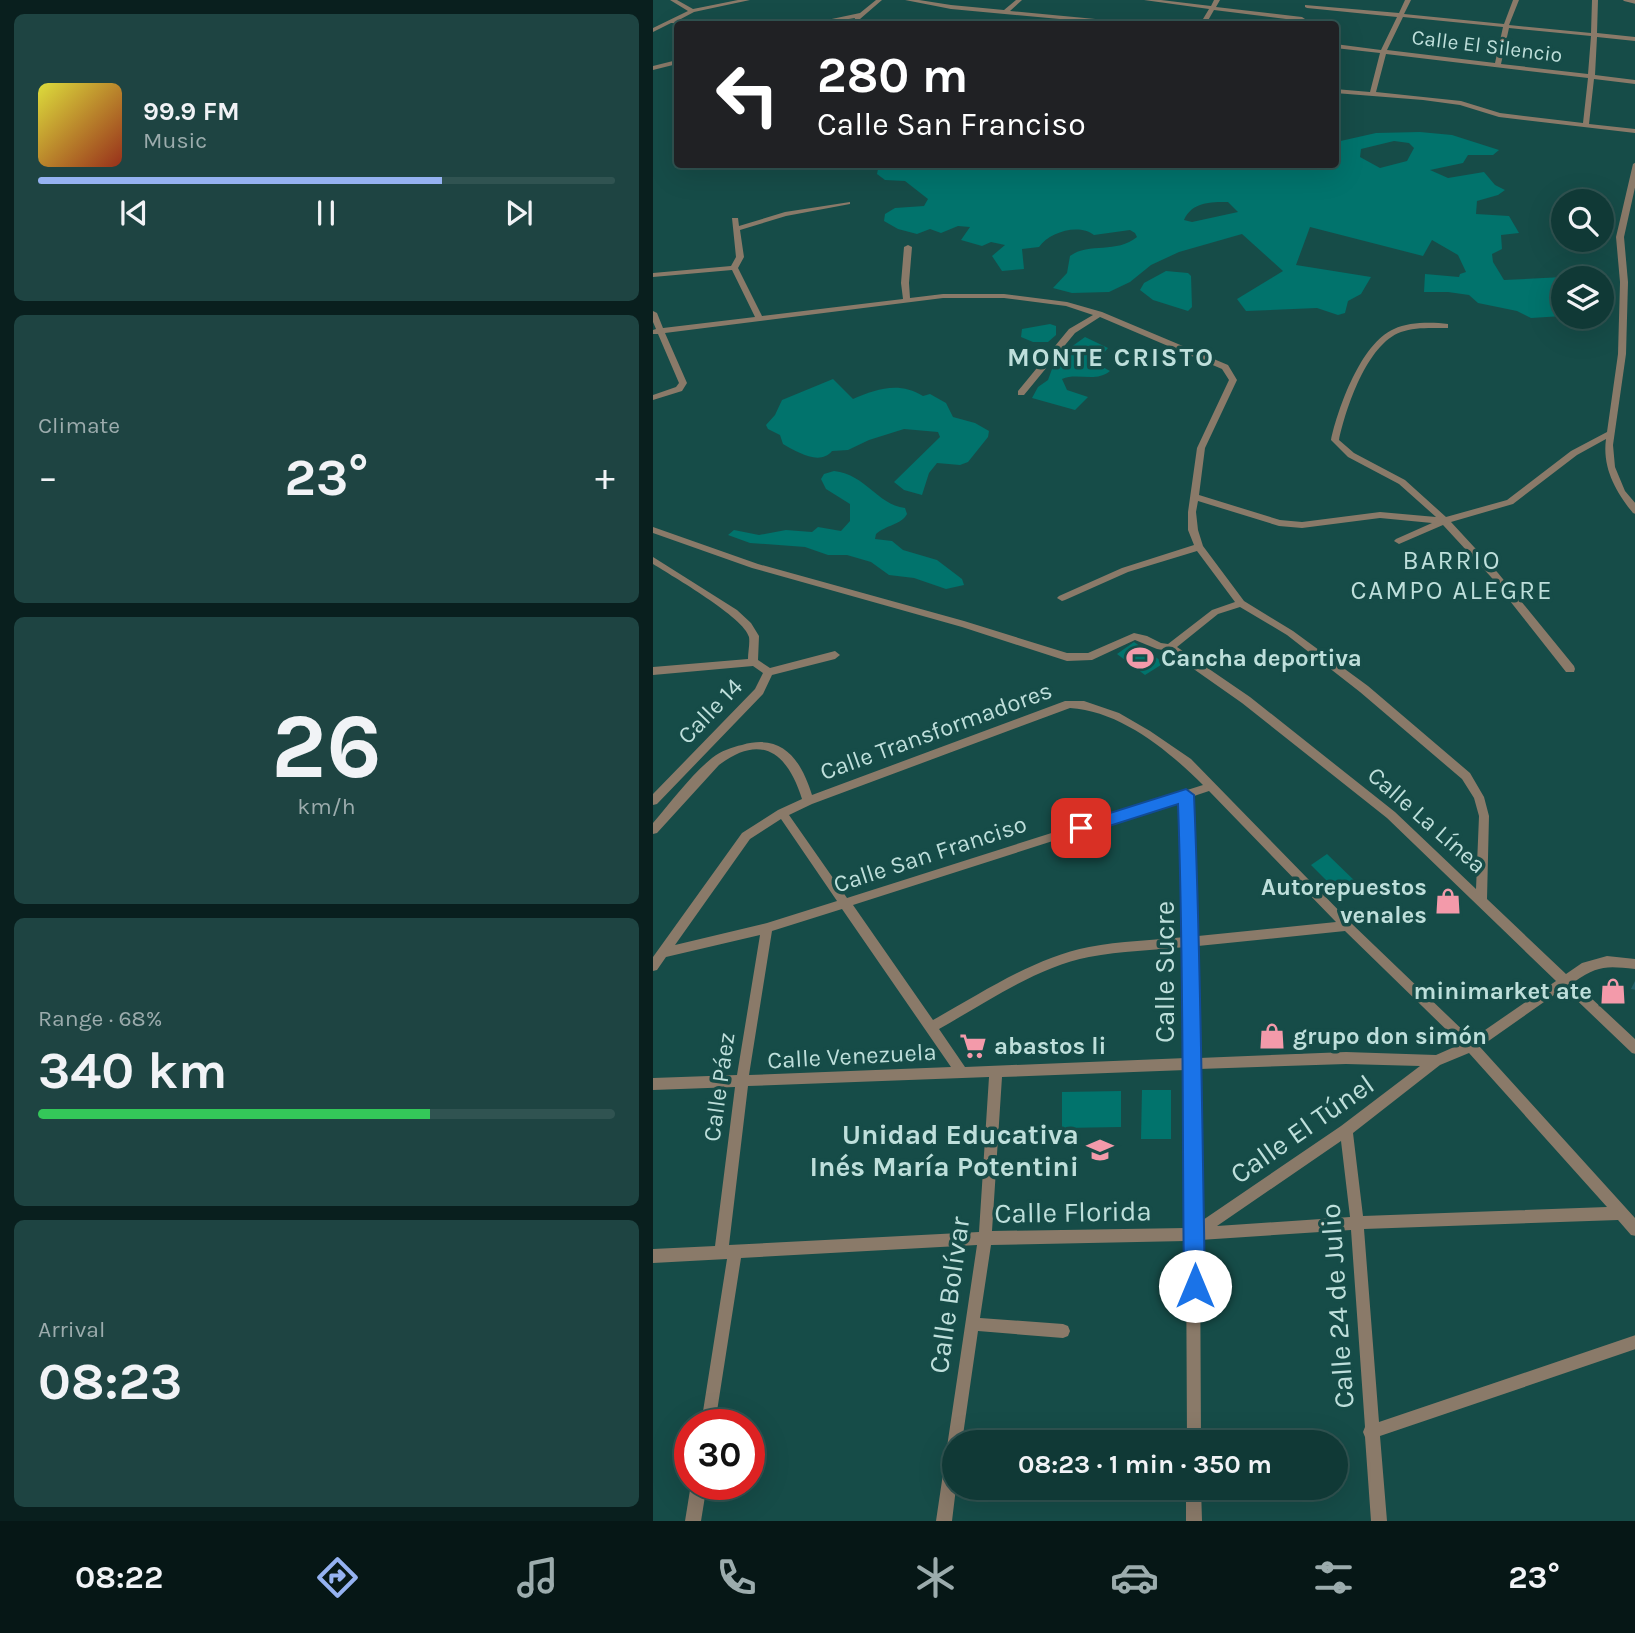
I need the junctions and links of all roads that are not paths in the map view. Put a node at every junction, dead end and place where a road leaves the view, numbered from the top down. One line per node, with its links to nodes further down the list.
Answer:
1 (673, 0): 15 (street)
2 (747, 0): 15 (street)
3 (879, 0): 16 (street)
4 (908, 0): 17 (street)
5 (1019, 0): 17 (street)
6 (1147, 0): 14 (street)
7 (1217, 0): 14 (street)
8 (1408, 0): 18 (street)
9 (1516, 0): 26 (street)
10 (1595, 0): 28 (street)
11 (1626, 0): 12 (street)
12 (1635, 2)
13 (1308, 3): 18 (street); 24 (street)
14 (1212, 8): 22 (street); 23 (street)
15 (692, 11): 25 (street)
16 (865, 12): 19 (street); 20 (street)
17 (1004, 13): 21 (street)
18 (1400, 15): 26 (street); 31 (street)
19 (830, 20)
20 (860, 21)
21 (1093, 21)
22 (1205, 21)
23 (1295, 21)
24 (1301, 21)
25 (672, 22): 27 (street)
26 (1506, 26): 28 (street); 33 (street)
27 (653, 30)
28 (1596, 36): 29 (street); 35 (street)
29 (1635, 39)
30 (1339, 46): 31 (street, Calle El Silencio)
31 (1383, 52): 33 (street, Calle El Silencio); 38 (street)
32 (674, 63): 34 (street)
33 (1498, 65): 35 (street, Calle El Silencio)
34 (653, 68)
35 (1592, 76): 36 (street, Calle El Silencio); 39 (street)
36 (1635, 82)
37 (1339, 91): 38 (street)
38 (1372, 95): 39 (street)
39 (1586, 124): 40 (street)
40 (1635, 131)
41 (1635, 164): 56 (street)
42 (848, 203): 44 (street)
43 (735, 220): 44 (street)
44 (737, 229): 46 (street)
45 (909, 247): 48 (street)
46 (734, 268): 47 (street); 51 (street)
47 (653, 275)
48 (907, 301): 50 (street); 51 (street)
49 (653, 313): 53 (street)
50 (1099, 314): 54 (street); 57 (street)
51 (760, 320): 53 (street)
52 (1445, 326): 59 (street)
53 (658, 331): 55 (street)
54 (1021, 393)
55 (653, 397)
56 (1611, 433): 58 (street); 59 (street)
57 (1196, 497): 59 (street); 62 (street)
58 (1635, 511)
59 (1444, 521): 61 (street); 69 (street)
60 (653, 530): 66 (street, Calle La Línea)
61 (1399, 541)
62 (1199, 547): 64 (street); 65 (street)
63 (653, 560): 68 (street)
64 (1062, 598)
65 (1241, 603): 66 (street); 78 (street)
66 (1170, 647): 78 (street, Calle La Línea)
67 (835, 655): 71 (street)
68 (753, 662): 70 (street, Calle 14); 71 (street, Calle 14)
69 (1571, 669)
70 (653, 671)
71 (768, 672): 74 (street, Calle 14)
72 (1209, 787): 73 (street, Calle San Franciso); 75 (street, Calle Transformadores); 80 (street, Calle Transformadores)
73 (1186, 795): 79 (street, Calle San Franciso); 82 (street, Calle Sucre)
74 (655, 797)
75 (808, 801): 76 (street, Calle Transformadores); 77 (street)
76 (782, 813): 79 (street); 83 (street, Calle Transformadores)
77 (653, 830)
78 (1481, 899): 86 (street, Calle La Línea)
79 (844, 903): 81 (street, Calle San Franciso); 87 (street)
80 (1347, 926): 82 (street); 88 (street, Calle Transformadores)
81 (767, 928): 83 (street, Calle San Franciso); 94 (street, Calle Páez)
82 (1192, 943): 87 (street); 91 (street, Calle Sucre)
83 (662, 953): 85 (street, Calle Transformadores)
84 (1635, 964): 86 (street, Calle Venezuela)
85 (653, 966)
86 (1568, 982): 88 (street, Calle Venezuela); 89 (street, Calle La Línea)
87 (930, 1028): 93 (street)
88 (1471, 1046): 90 (street, Calle Venezuela); 97 (street)
89 (1635, 1049)
90 (1436, 1061): 91 (street, Calle Venezuela); 96 (street, Calle El Túnel)
91 (1191, 1065): 92 (street, Calle Venezuela); 100 (street, Calle Sucre)
92 (996, 1071): 93 (street, Calle Venezuela); 101 (street, Calle Bolívar)
93 (961, 1072): 94 (street, Calle Venezuela)
94 (742, 1082): 95 (street, Calle Venezuela); 102 (street, Calle Páez)
95 (653, 1084)
96 (1346, 1130): 98 (street, Calle 24 de Julio); 100 (street, Calle El Túnel)
97 (1621, 1213): 98 (street, Calle Florida); 99 (street)
98 (1357, 1223): 100 (street, Calle Florida); 110 (street, Calle 24 de Julio)
99 (1635, 1230)
100 (1195, 1234): 101 (street, Calle Florida); 109 (street, Calle Sucre)
101 (985, 1238): 102 (street, Calle Florida); 104 (street, Calle Bolívar)
102 (728, 1253): 103 (street, Calle Florida); 107 (street, Calle Páez)
103 (653, 1256)
104 (973, 1324): 105 (street); 108 (street, Calle Bolívar)
105 (1063, 1331)
106 (1635, 1342): 110 (street)
107 (710, 1409)
108 (957, 1430)
109 (1194, 1430)
110 (1370, 1433): 117 (street, Calle 24 de Julio)
111 (696, 1500): 114 (street)
112 (946, 1500): 115 (street)
113 (1194, 1500): 116 (street)
114 (693, 1521)
115 (943, 1521)
116 (1194, 1521)
117 (1379, 1521)

